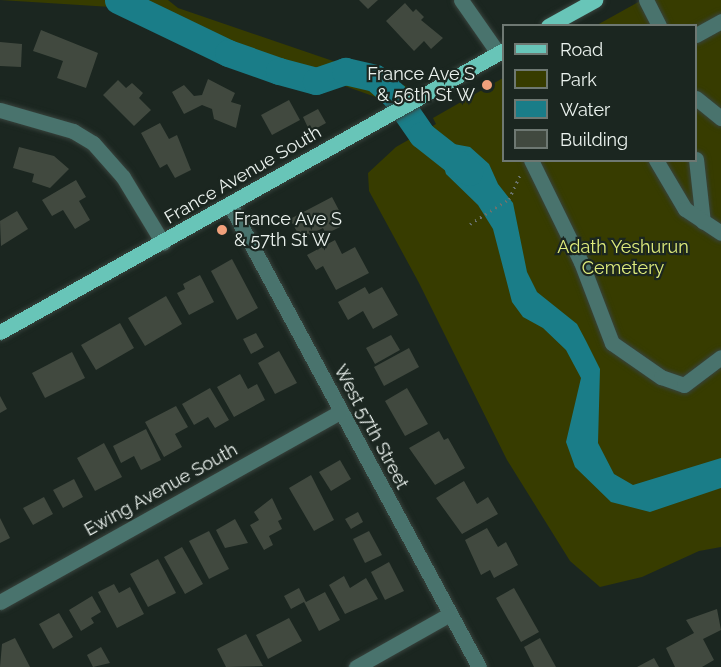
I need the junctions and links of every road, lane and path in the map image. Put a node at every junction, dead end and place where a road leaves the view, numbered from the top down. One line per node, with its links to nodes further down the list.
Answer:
1 (461, 0): 8 (street)
2 (595, 0): 5 (main road)
3 (646, 0): 6 (street)
4 (721, 21): 7 (street)
5 (552, 24)
6 (658, 24)
7 (697, 34)
8 (501, 52): 15 (main road, France Avenue South)
9 (697, 99): 11 (street)
10 (0, 110): 19 (street)
11 (721, 117)
12 (657, 162): 16 (street)
13 (696, 162): 16 (street)
14 (527, 164): 17 (path); 21 (street)
15 (230, 205): 19 (main road, France Avenue South); 22 (street, West 57th Street)
16 (703, 222): 18 (street)
17 (470, 224)
18 (721, 233)
19 (163, 243): 20 (main road, France Avenue South)
20 (0, 332)
21 (721, 357)
22 (340, 412): 23 (street, Ewing Avenue South); 24 (street, West 57th Street)
23 (0, 602)
24 (450, 614): 25 (street); 26 (street, West 57th Street)
25 (356, 667)
26 (479, 667)

